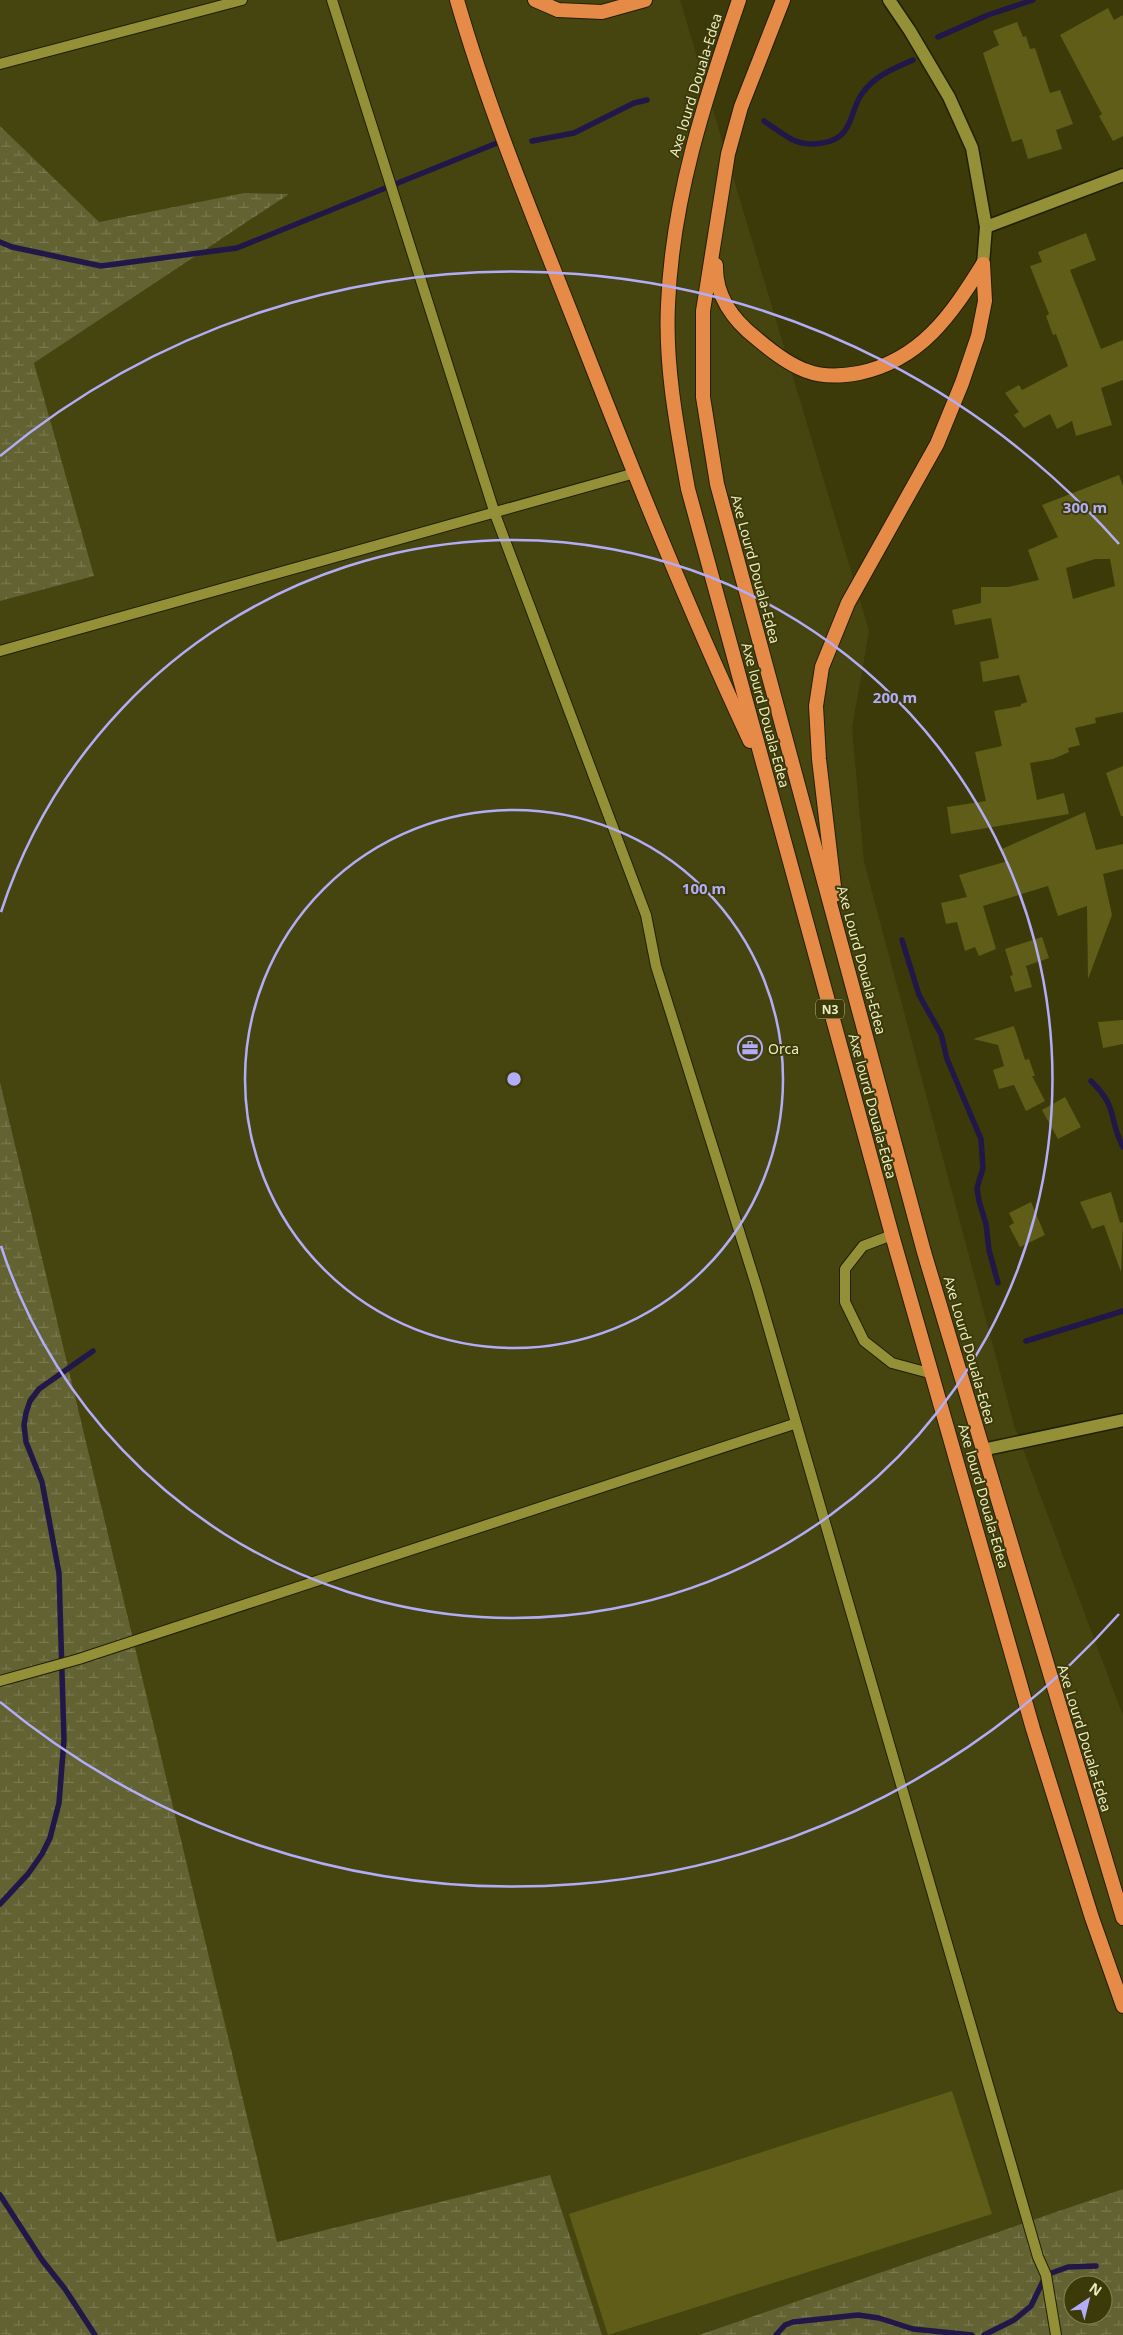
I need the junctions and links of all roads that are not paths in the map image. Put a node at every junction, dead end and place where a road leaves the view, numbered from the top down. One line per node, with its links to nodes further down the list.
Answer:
1 (242, 0): 9 (lane)
2 (332, 0): 15 (lane)
3 (457, 0): 14 (highway)
4 (535, 0): 5 (highway)
5 (645, 0)
6 (739, 0): 17 (highway, Axe lourd Douala-Edea / N3)
7 (783, 0): 11 (highway, Axe Lourd Douala-Edea / N3)
8 (889, 0): 12 (street)
9 (0, 64)
10 (1123, 175): 12 (street)
11 (718, 212): 13 (highway); 18 (highway, Axe Lourd Douala-Edea / N3)
12 (986, 227): 13 (street)
13 (983, 264): 18 (highway)
14 (635, 473): 15 (lane); 17 (highway)
15 (495, 514): 16 (lane); 22 (lane)
16 (0, 651)
17 (766, 776): 19 (highway, Axe lourd Douala-Edea / N3)
18 (841, 946): 23 (highway, Axe Lourd Douala-Edea / N3)
19 (892, 1235): 20 (highway, Axe lourd Douala-Edea / N3); 20 (lane)
20 (934, 1374): 26 (highway, Axe lourd Douala-Edea / N3)
21 (1123, 1420): 23 (street)
22 (794, 1424): 24 (lane); 27 (lane)
23 (982, 1450): 25 (highway, Axe Lourd Douala-Edea / N3)
24 (0, 1682)
25 (1123, 1918)
26 (1123, 2006)
27 (1056, 2335)

